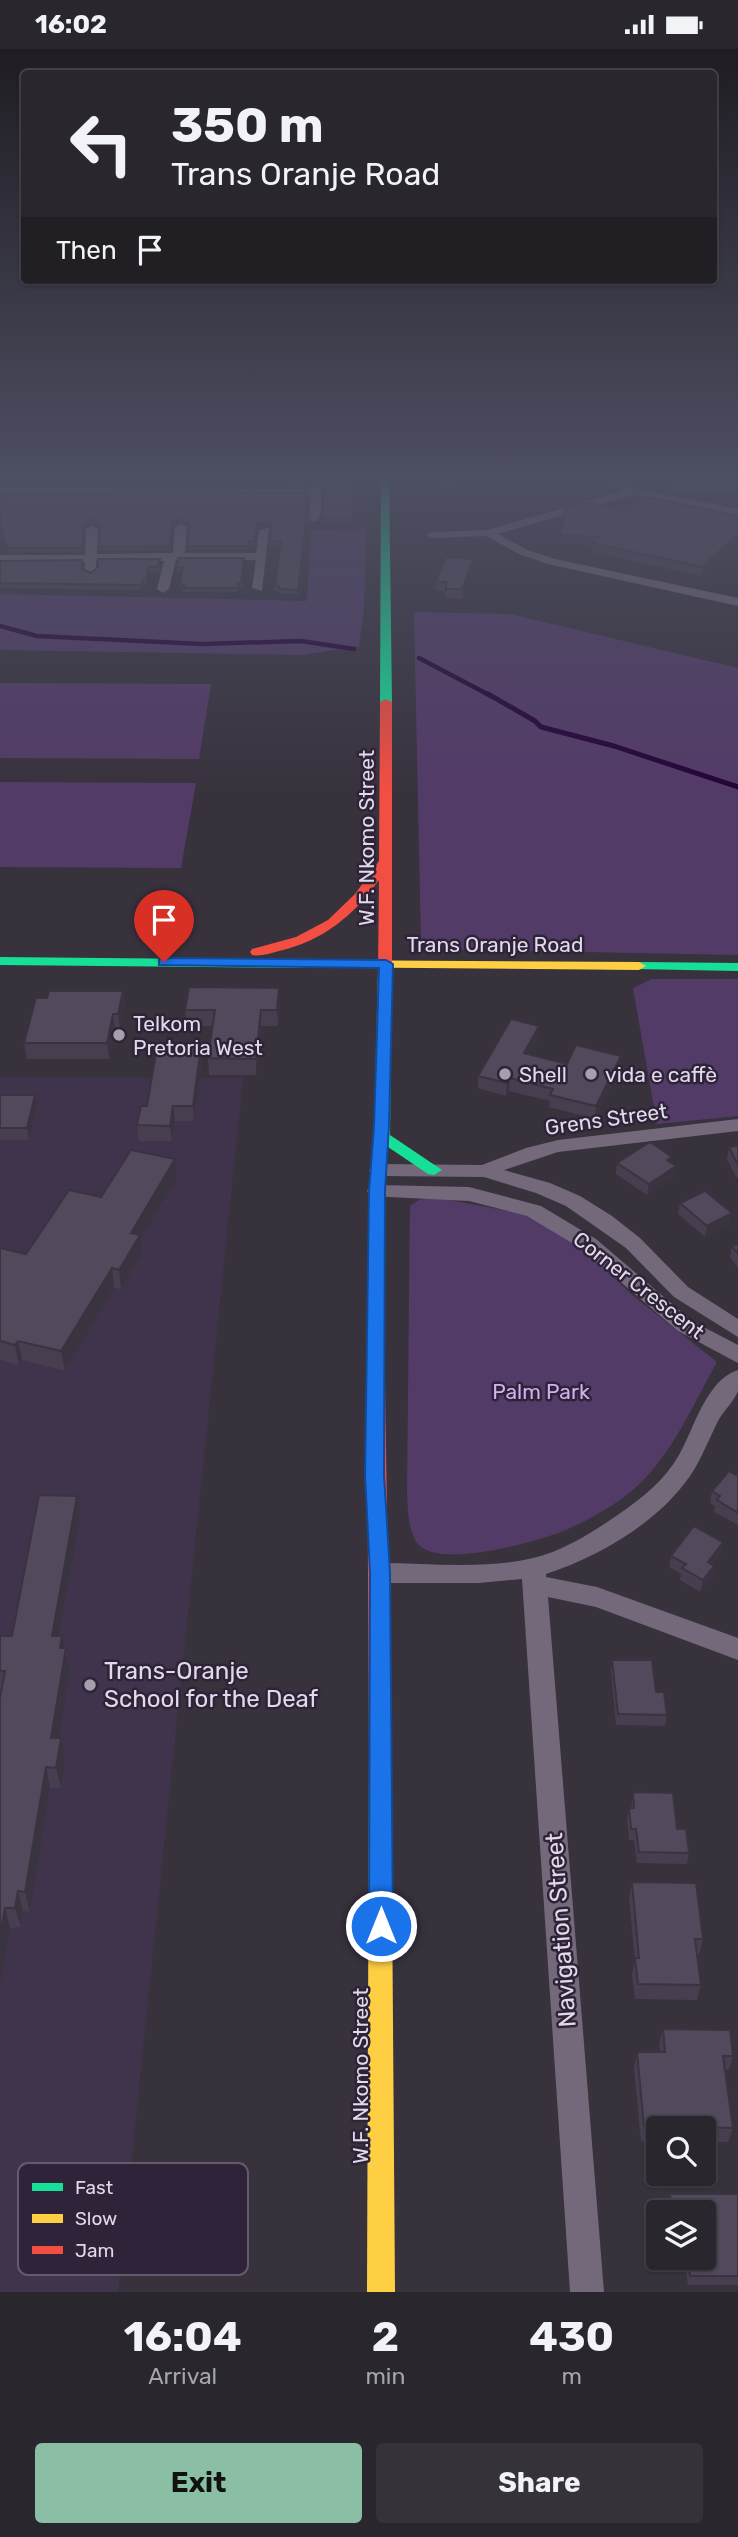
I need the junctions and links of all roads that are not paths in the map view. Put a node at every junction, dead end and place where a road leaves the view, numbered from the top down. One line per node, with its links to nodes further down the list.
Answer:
1 (167, 580): 5 (street)
2 (259, 580): 6 (street)
3 (386, 580): 8 (main road, W.F. Nkomo Street)
4 (634, 580): 7 (street)
5 (163, 589)
6 (258, 589)
7 (738, 602)
8 (387, 858): 10 (main road); 11 (main road, W.F. Nkomo Street)
9 (0, 961): 10 (main road, Trans Oranje Road)
10 (189, 962): 11 (main road, Trans Oranje Road)
11 (386, 964): 12 (main road, Trans Oranje Road); 14 (main road, W.F. Nkomo Street)
12 (738, 967)
13 (738, 1125): 17 (street, Grens Street)
14 (382, 1126): 15 (main road, W.F. Nkomo Street); 16 (main road)
15 (379, 1170): 16 (street, Corner Crescent); 18 (main road, W.F. Nkomo Street)
16 (434, 1170): 17 (street, Corner Crescent)
17 (484, 1171): 19 (street, Corner Crescent)
18 (377, 1191): 20 (street, Corner Crescent); 22 (main road, W.F. Nkomo Street)
19 (738, 1329)
20 (738, 1355)
21 (738, 1378): 23 (street)
22 (380, 1573): 23 (street); 25 (main road, W.F. Nkomo Street)
23 (535, 1576): 24 (street); 26 (street, Navigation Street)
24 (738, 1649)
25 (381, 2292)
26 (587, 2292)

